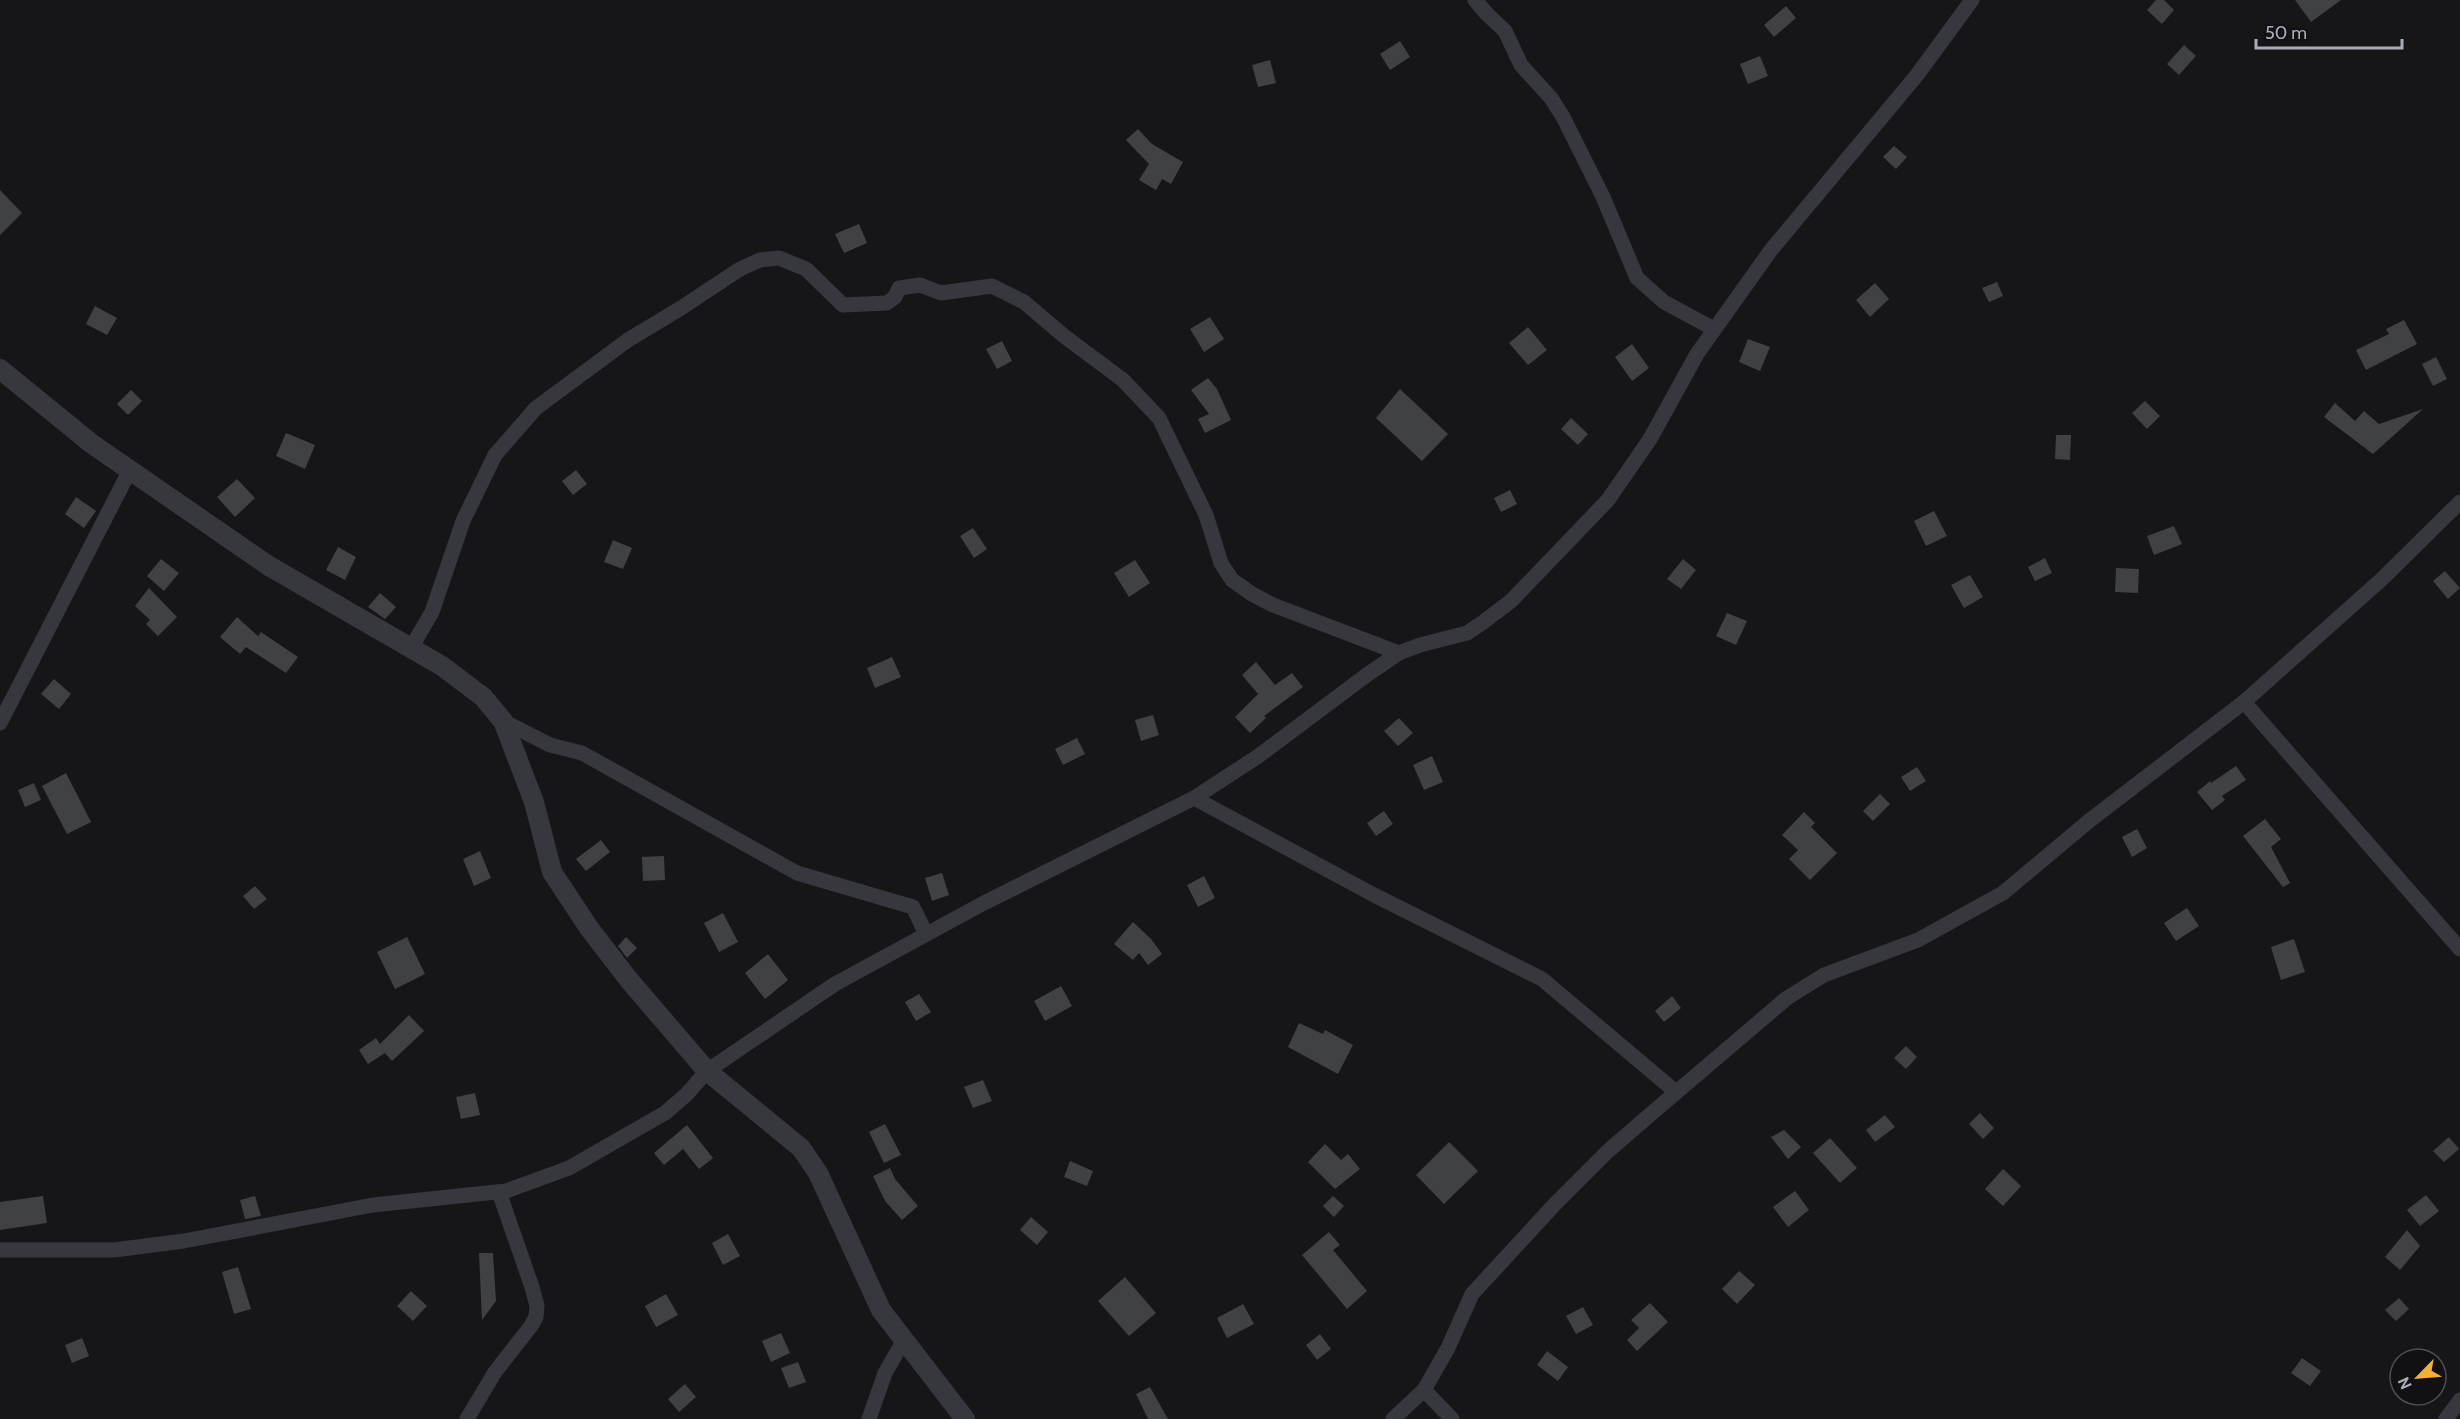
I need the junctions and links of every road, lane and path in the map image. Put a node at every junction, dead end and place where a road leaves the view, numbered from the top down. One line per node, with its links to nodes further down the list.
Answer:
1 (1475, 0): 3 (street)
2 (1972, 0): 3 (street)
3 (1714, 329): 8 (street)
4 (0, 369): 5 (street)
5 (130, 470): 7 (street); 11 (street)
6 (2460, 502): 9 (street)
7 (411, 648): 8 (street); 10 (street)
8 (1399, 653): 12 (street)
9 (2244, 702): 14 (street); 16 (street)
10 (502, 721): 13 (street); 15 (street)
11 (0, 723)
12 (1194, 798): 13 (street); 16 (street)
13 (926, 934): 15 (street)
14 (2460, 949)
15 (707, 1071): 17 (street); 19 (street)
16 (1676, 1092): 20 (street)
17 (499, 1192): 18 (street); 22 (street)
18 (0, 1250)
19 (904, 1340): 23 (street); 24 (street)
20 (1424, 1390): 25 (street); 26 (street)
21 (2460, 1400): 27 (street)
22 (467, 1419)
23 (869, 1419)
24 (964, 1419)
25 (1393, 1419)
26 (1452, 1419)
27 (2446, 1419)

